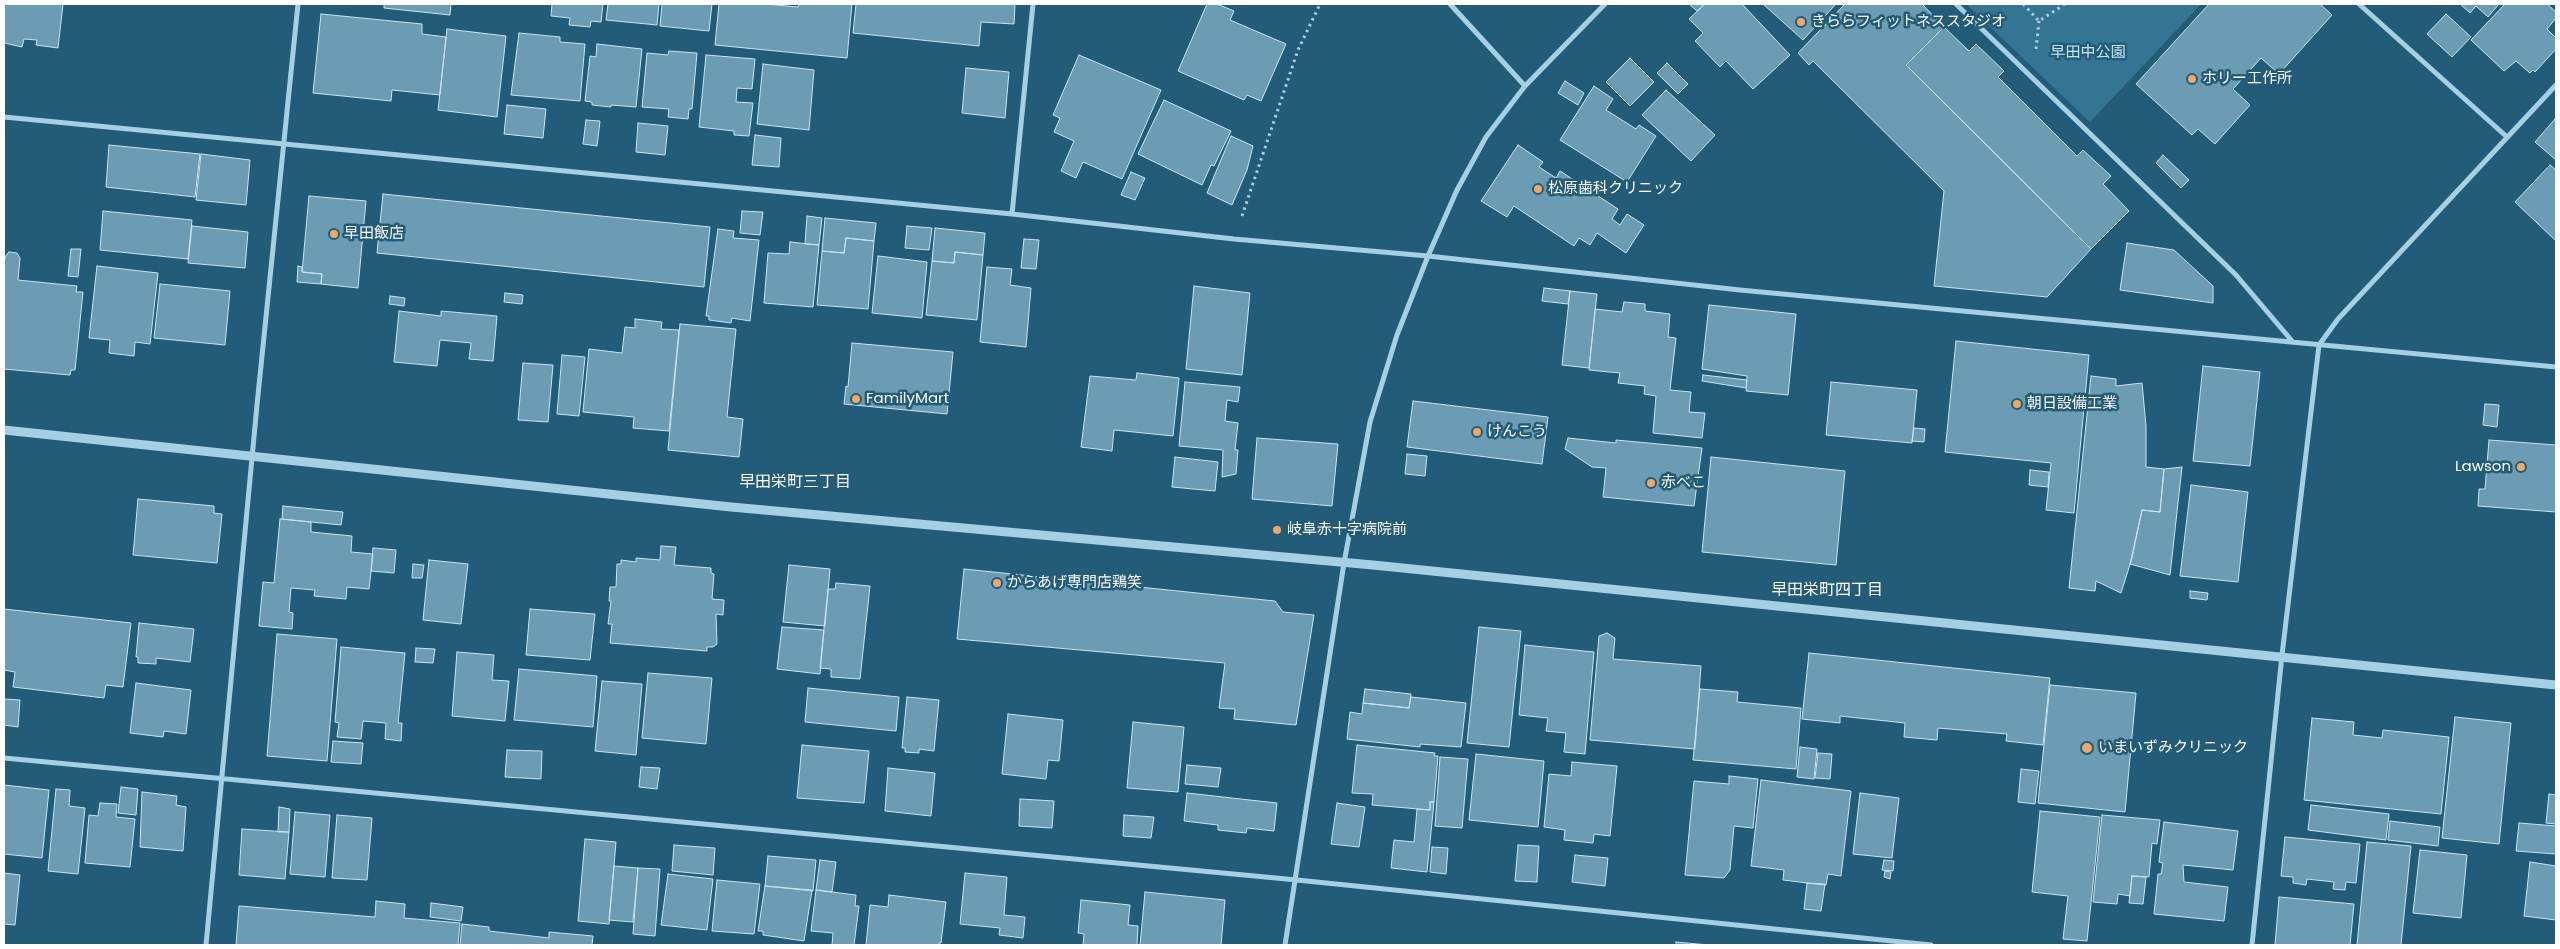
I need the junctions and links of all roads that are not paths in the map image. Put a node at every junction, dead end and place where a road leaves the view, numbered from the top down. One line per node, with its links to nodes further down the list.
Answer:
1 (298, 4): 11 (street)
2 (1033, 4): 12 (street)
3 (1450, 4): 8 (street)
4 (1605, 4): 8 (street)
5 (1956, 4): 14 (street)
6 (2359, 4): 10 (street)
7 (2556, 85): 10 (street)
8 (1525, 86): 13 (street)
9 (4, 117): 11 (street)
10 (2507, 137): 15 (street)
11 (285, 144): 12 (street); 18 (street)
12 (1012, 214): 13 (street)
13 (1428, 256): 14 (street); 19 (street)
14 (2292, 341): 15 (street)
15 (2319, 345): 16 (street); 20 (street)
16 (2556, 366)
17 (4, 430): 18 (street)
18 (253, 455): 19 (street); 23 (street)
19 (1344, 563): 20 (street); 24 (street)
20 (2282, 656): 21 (street); 28 (street)
21 (2556, 685)
22 (4, 758): 23 (street)
23 (220, 780): 24 (street); 25 (street)
24 (1297, 880): 26 (street); 27 (street)
25 (206, 945)
26 (1285, 945)
27 (1931, 945)
28 (2252, 945)

